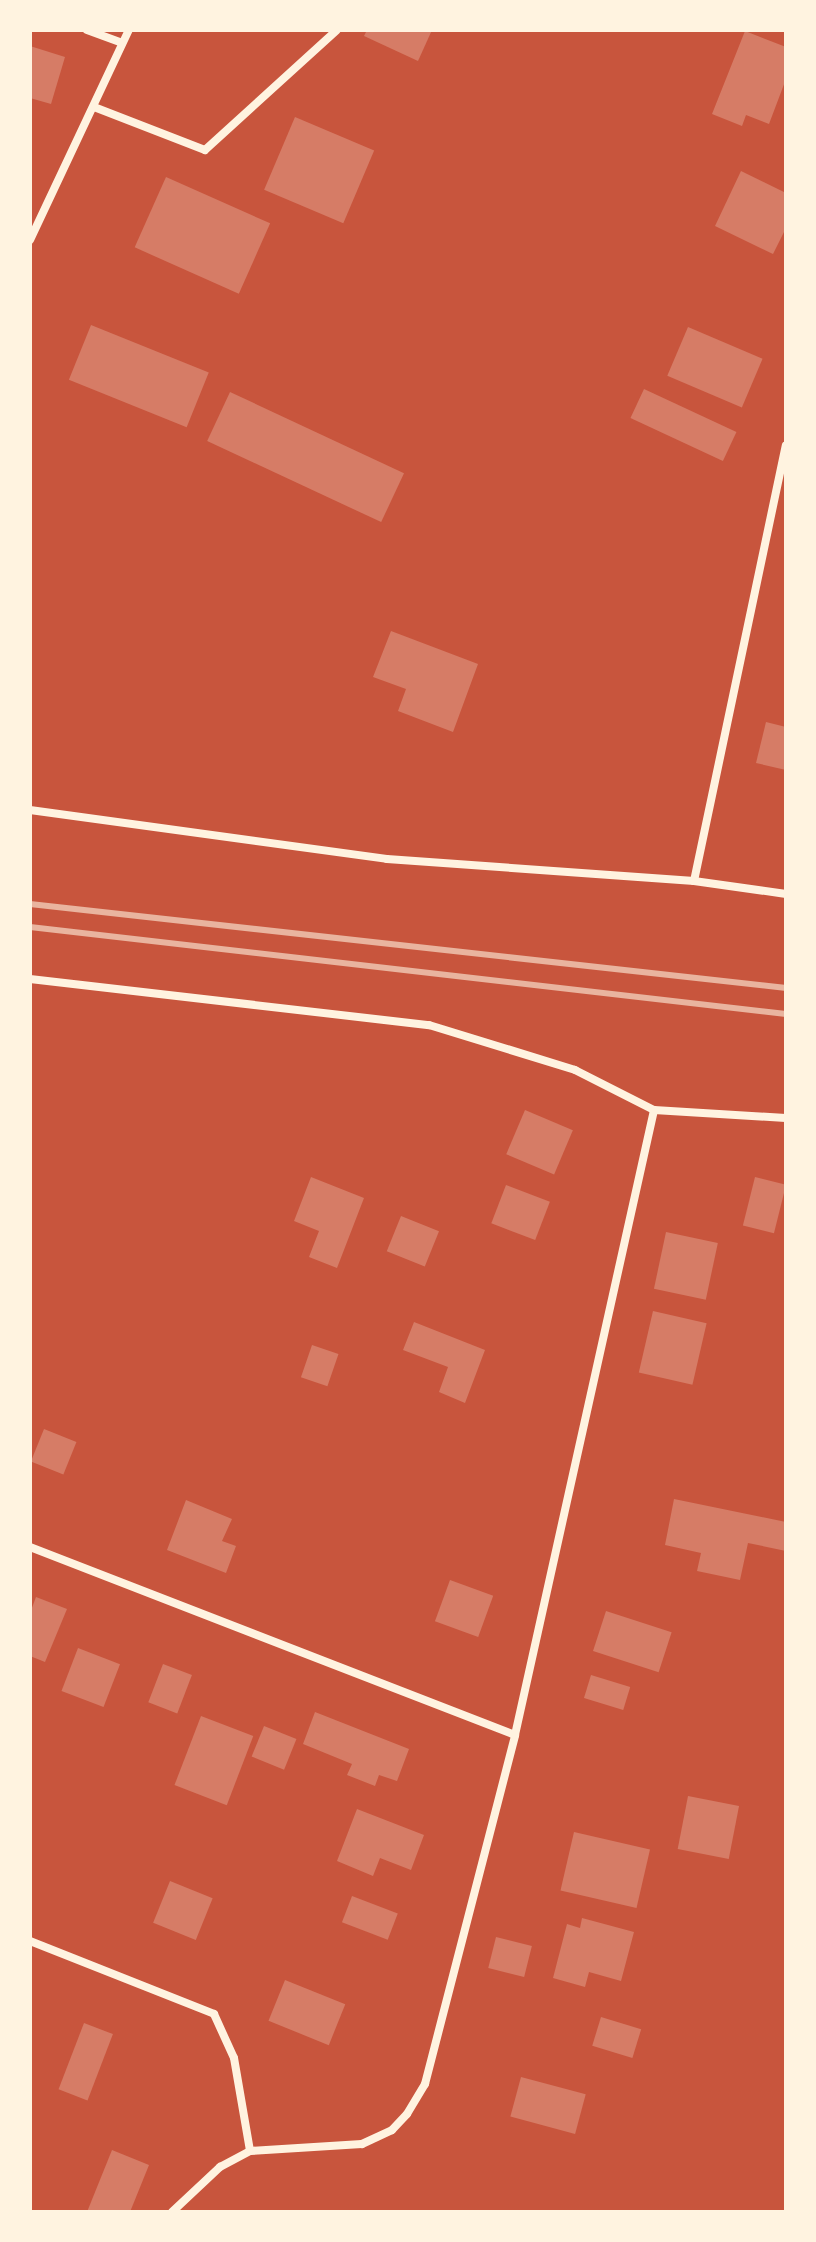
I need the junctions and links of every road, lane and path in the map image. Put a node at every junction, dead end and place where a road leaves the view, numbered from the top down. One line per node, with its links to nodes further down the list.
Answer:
1 (87, 30): 4 (street)
2 (129, 30): 4 (street)
3 (337, 30): 5 (street)
4 (122, 43): 5 (street)
5 (94, 107): 6 (street)
6 (30, 240)
7 (786, 446): 9 (street)
8 (30, 810): 9 (street)
9 (694, 881): 10 (street)
10 (786, 894)
11 (30, 979): 12 (street)
12 (654, 1110): 13 (street); 15 (street)
13 (786, 1118)
14 (30, 1547): 15 (street)
15 (515, 1735): 17 (street)
16 (30, 1941): 17 (street)
17 (250, 2151): 18 (street)
18 (172, 2212)

